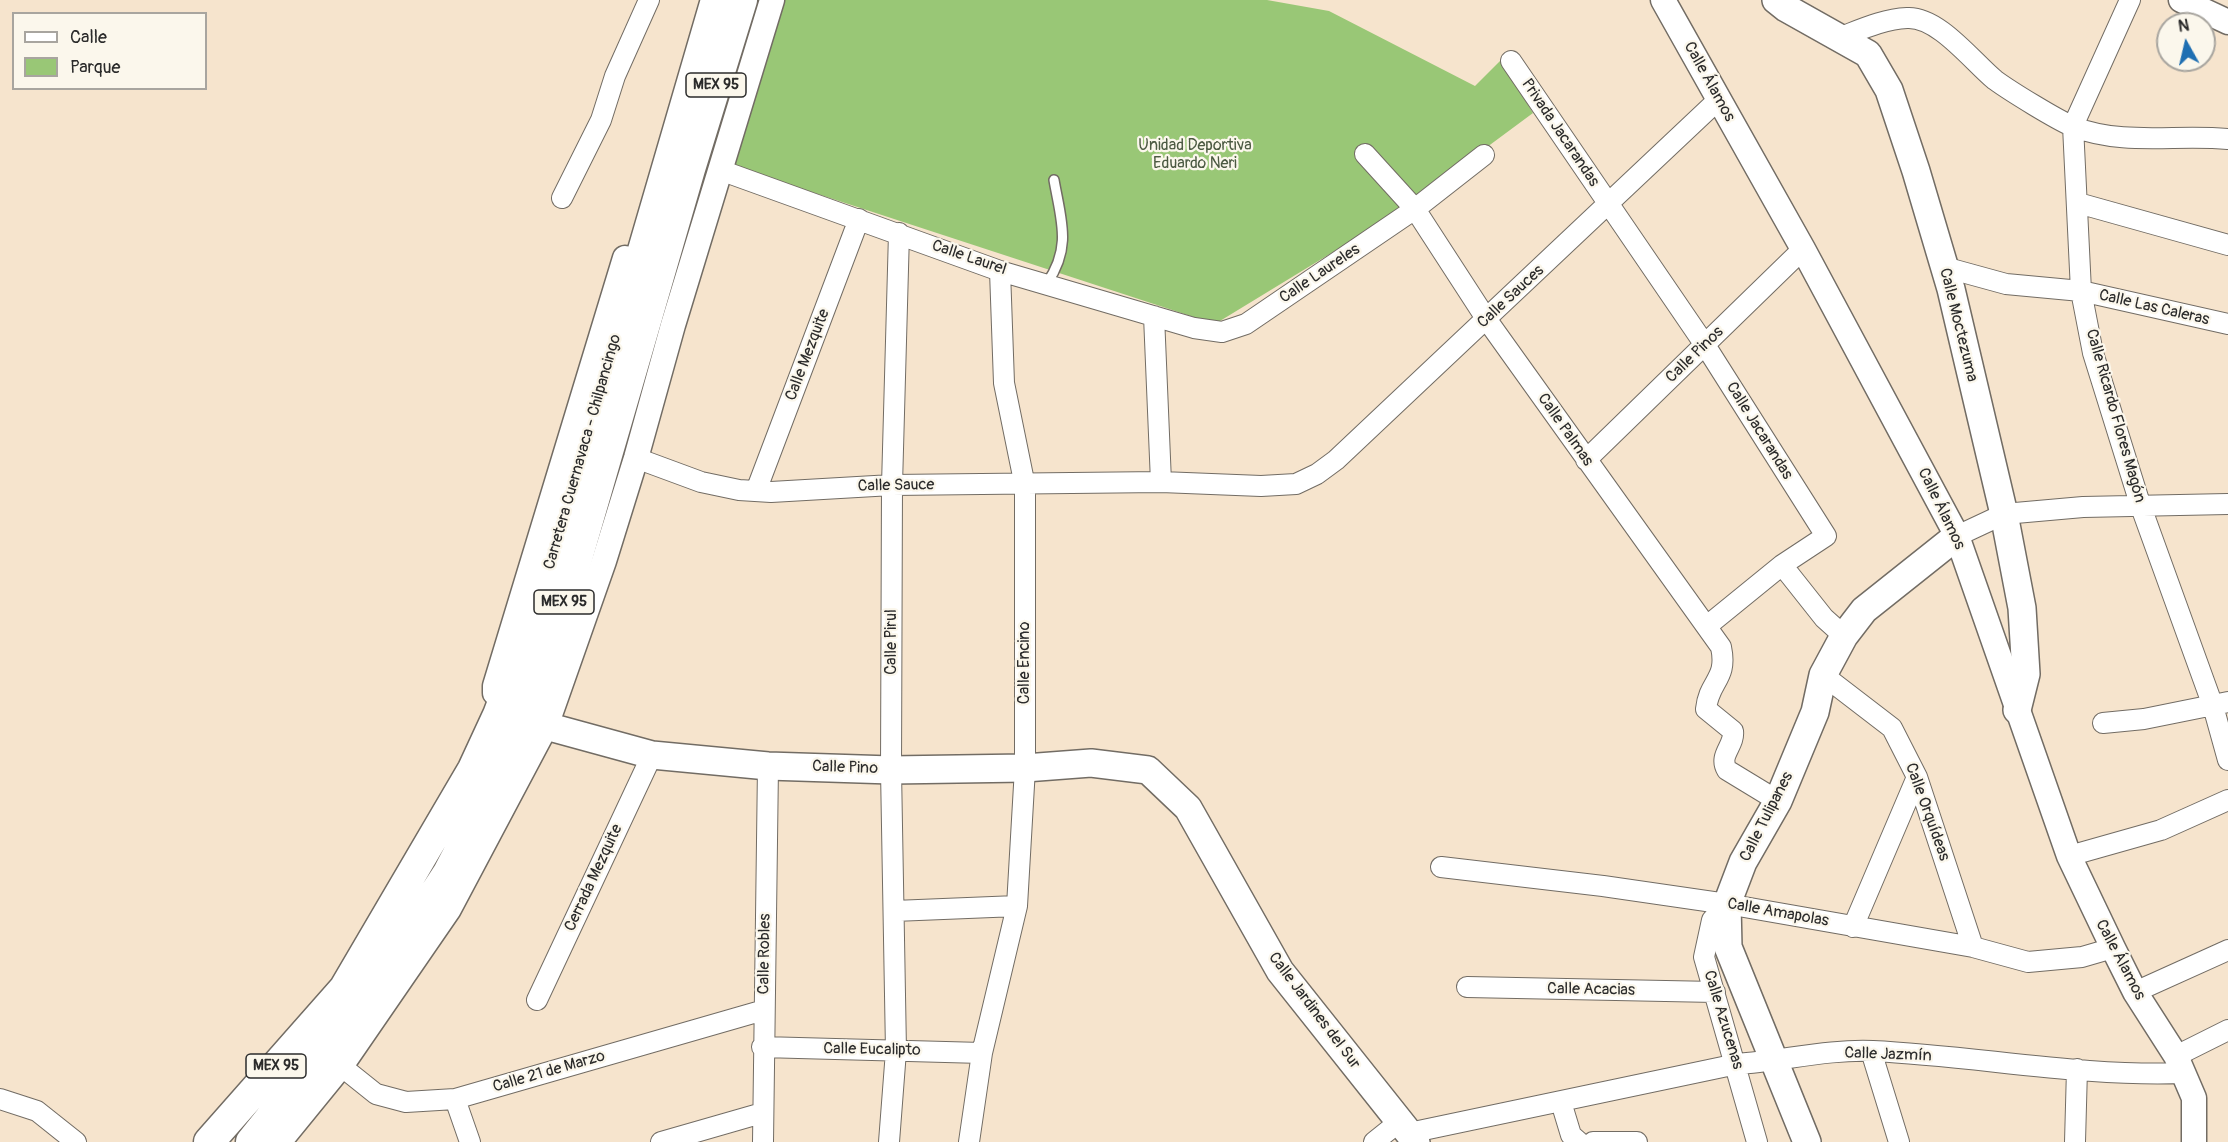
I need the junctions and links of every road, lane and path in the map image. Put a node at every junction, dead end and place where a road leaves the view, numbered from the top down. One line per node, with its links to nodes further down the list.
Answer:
1 (648, 0): 20 (street)
2 (703, 0): 54 (street)
3 (716, 0): 54 (main road, Carretera Cuernavaca - Chilpancingo / MEX 95)
4 (742, 0): 97 (main road, Carretera Cuernavaca - Chilpancingo / MEX 95)
5 (772, 0): 18 (street)
6 (1663, 0): 13 (street, Calle Álamos)
7 (1776, 0): 11 (main road, Calle Moctezuma)
8 (2130, 0): 14 (street, Calle Ricardo Flores Magón)
9 (2181, 0): 10 (street)
10 (2228, 22)
11 (1842, 37): 14 (street); 28 (main road, Calle Moctezuma)
12 (1511, 61): 22 (street, Privada Jacarandas)
13 (1718, 100): 22 (street, Calle Sauces); 27 (street, Calle Álamos)
14 (2073, 126): 15 (street); 21 (street, Calle Ricardo Flores Magón)
15 (2228, 139)
16 (1365, 154): 23 (street, Calle Palmas)
17 (1484, 155): 23 (street, Calle Laureles)
18 (720, 170): 24 (street, Calle Laurel); 37 (street)
19 (1054, 180): 30 (lane)
20 (562, 198)
21 (2078, 203): 26 (street); 31 (street, Calle Ricardo Flores Magón)
22 (1608, 205): 33 (street, Calle Sauces); 36 (street, Calle Jacarandas)
23 (1415, 209): 33 (street, Calle Palmas); 35 (street, Calle Laureles)
24 (860, 219): 25 (street, Calle Laurel); 43 (street, Calle Mezquite)
25 (899, 233): 29 (street, Calle Laurel); 41 (street, Calle Pirul)
26 (2228, 245)
27 (1803, 249): 36 (street, Calle Pinos); 47 (street, Calle Álamos)
28 (1944, 267): 31 (street, Calle Las Caleras); 46 (main road, Calle Moctezuma)
29 (1000, 271): 30 (street, Calle Laurel); 42 (street, Calle Encino)
30 (1047, 283): 32 (street, Calle Laurel)
31 (2081, 291): 34 (street, Calle Las Caleras); 45 (street, Calle Ricardo Flores Magón)
32 (1154, 316): 35 (street, Calle Laurel); 39 (street)
33 (1487, 320): 38 (street, Calle Palmas); 40 (street, Calle Sauces)
34 (2228, 324)
35 (1222, 332)
36 (1705, 345): 38 (street, Calle Pinos); 48 (street, Calle Jacarandas)
37 (636, 458): 43 (street, Calle Sauce); 56 (street)
38 (1586, 460): 49 (street, Calle Palmas)
39 (1161, 483): 40 (street, Calle Sauce); 42 (street, Calle Sauce)
40 (1296, 484)
41 (892, 486): 42 (street, Calle Sauce); 43 (street, Calle Sauce); 61 (street, Calle Pirul)
42 (1025, 486): 60 (street, Calle Encino)
43 (756, 491)
44 (2228, 504): 45 (street)
45 (2142, 507): 46 (street); 52 (street, Calle Ricardo Flores Magón)
46 (2004, 514): 47 (street); 53 (main road, Calle Moctezuma)
47 (1957, 536): 50 (main road, Calle Tulipanes); 53 (street, Calle Álamos)
48 (1782, 565): 49 (street); 50 (street)
49 (1707, 627): 65 (street, Calle Palmas)
50 (1844, 636): 51 (main road, Calle Tulipanes)
51 (1823, 675): 63 (street, Calle Orquídeas); 65 (main road, Calle Tulipanes)
52 (2221, 704): 55 (street); 58 (street, Calle Ricardo Flores Magón)
53 (2017, 710): 66 (street, Calle Álamos)
54 (498, 715): 96 (main road, Carretera Cuernavaca - Chilpancingo / MEX 95)
55 (2103, 723)
56 (546, 726): 57 (main road, Calle Pino); 88 (street)
57 (652, 755): 59 (main road, Calle Pino); 78 (street, Cerrada Mezquite)
58 (2228, 760)
59 (768, 766): 61 (main road, Calle Pino); 79 (street, Calle Robles)
60 (1025, 768): 61 (main road, Calle Pino); 62 (main road, Calle Pino); 69 (street, Calle Encino)
61 (891, 770): 70 (street, Calle Pirul)
62 (1148, 770): 94 (main road, Calle Jardines del Sur)
63 (1917, 777): 71 (street); 72 (street, Calle Orquídeas)
64 (2228, 800): 66 (street)
65 (1778, 801): 68 (main road, Calle Tulipanes)
66 (2069, 856): 73 (street, Calle Álamos)
67 (1441, 867): 68 (street, Calle Amapolas)
68 (1727, 904): 71 (street, Calle Amapolas); 76 (street, Calle Azucenas); 85 (main road, Calle Tulipanes)
69 (1017, 906): 70 (street); 84 (street, Calle Encino)
70 (894, 910): 82 (street, Calle Pirul)
71 (1853, 927): 72 (street, Calle Amapolas)
72 (1973, 947): 73 (street, Calle Amapolas)
73 (2113, 948): 77 (street, Calle Álamos)
74 (2228, 950): 77 (street)
75 (1467, 987): 76 (street, Calle Acacias)
76 (1714, 992): 86 (street, Calle Azucenas)
77 (2135, 992): 87 (street, Calle Álamos)
78 (537, 1000)
79 (764, 1010): 81 (street, Calle Robles); 91 (street, Calle 21 de Marzo)
80 (2228, 1030): 87 (street)
81 (762, 1047): 82 (street, Calle Eucalipto); 93 (street, Calle Robles)
82 (896, 1051): 84 (street, Calle Eucalipto); 102 (street, Calle Pirul)
83 (1871, 1051): 85 (street, Calle Jazmín); 89 (street, Calle Jazmín); 110 (street)
84 (982, 1053): 103 (street, Calle Encino)
85 (1776, 1062): 86 (street, Calle Jazmín); 109 (main road, Calle Tulipanes)
86 (1737, 1064): 92 (street, Calle Jazmín); 108 (street, Calle Azucenas)
87 (2180, 1064): 89 (street, Calle Jazmín); 112 (street, Calle Álamos)
88 (341, 1066): 91 (street, Calle 21 de Marzo); 98 (street)
89 (2077, 1069): 111 (street)
90 (0, 1099): 95 (street)
91 (455, 1099): 99 (street)
92 (1561, 1102): 94 (street, Calle Jazmín); 105 (street)
93 (762, 1113): 100 (street); 101 (street, Calle Robles)
94 (1408, 1132): 104 (street)
95 (76, 1142)
96 (209, 1142)
97 (250, 1142)
98 (279, 1142)
99 (470, 1142)
100 (661, 1142)
101 (763, 1142)
102 (889, 1142)
103 (969, 1142)
104 (1374, 1142)
105 (1579, 1142)
106 (1593, 1142): 107 (street)
107 (1637, 1142)
108 (1757, 1142)
109 (1807, 1142)
110 (1899, 1142)
111 (2075, 1142)
112 (2194, 1142)

